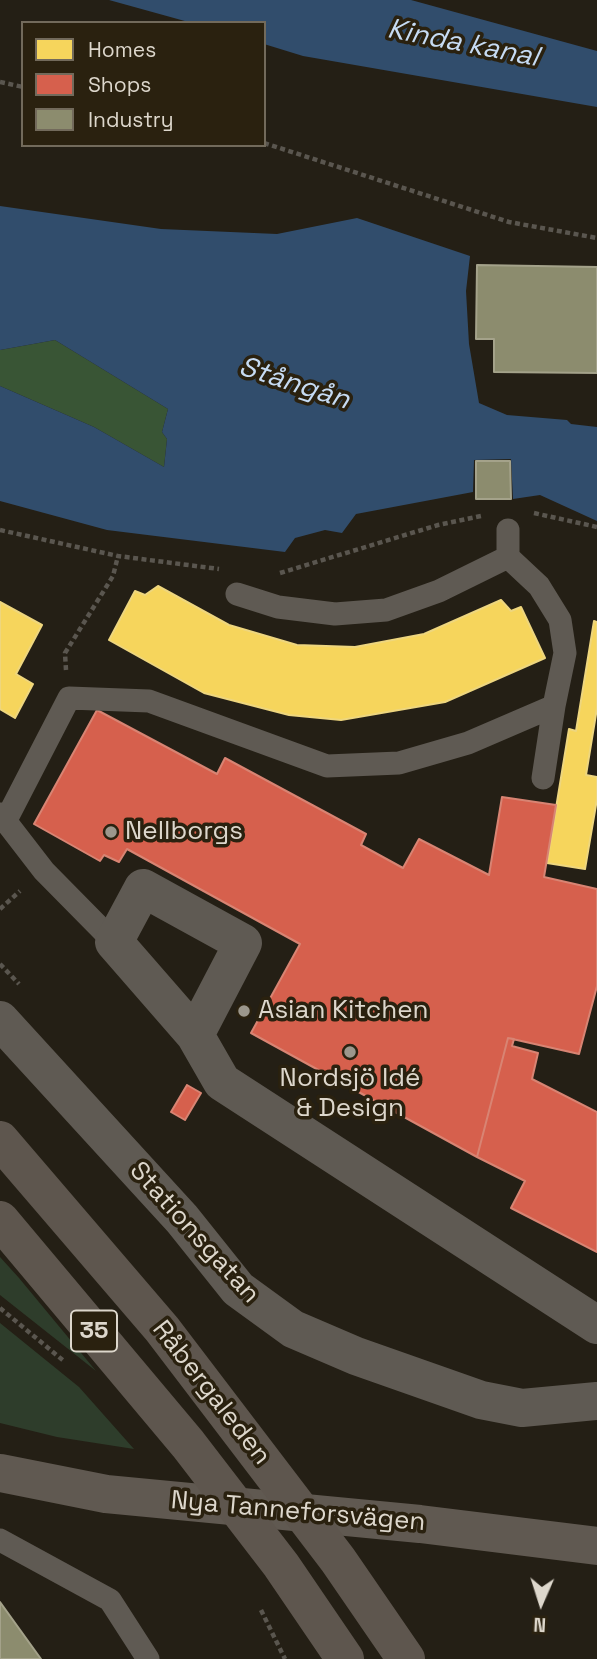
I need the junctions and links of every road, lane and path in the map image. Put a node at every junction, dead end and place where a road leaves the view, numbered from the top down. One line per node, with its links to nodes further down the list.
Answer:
1 (0, 82): 2 (path)
2 (21, 87)
3 (266, 144): 4 (path)
4 (597, 238)
5 (487, 515): 12 (path)
6 (515, 521): 7 (path); 10 (lane)
7 (597, 527)
8 (0, 530): 9 (path)
9 (118, 556): 11 (path); 14 (path)
10 (508, 557): 13 (lane); 15 (lane)
11 (225, 570)
12 (272, 573)
13 (236, 594)
14 (69, 698): 15 (lane); 17 (lane)
15 (554, 706): 16 (lane)
16 (543, 778)
17 (3, 817): 18 (lane)
18 (114, 942): 22 (street); 22 (street)
19 (0, 964): 20 (path)
20 (28, 993)
21 (0, 1020): 26 (street, Stationsgatan)
22 (195, 1035): 25 (street)
23 (0, 1140): 34 (main road, Råbergaleden / 35)
24 (0, 1220): 33 (main road, Råbergaleden / 35)
25 (597, 1325)
26 (597, 1401)
27 (0, 1473): 29 (main road, Nya Tanneforsvägen)
28 (0, 1540): 31 (lane)
29 (597, 1546)
30 (256, 1601): 32 (path)
31 (148, 1659)
32 (285, 1659)
33 (345, 1659)
34 (406, 1659)

